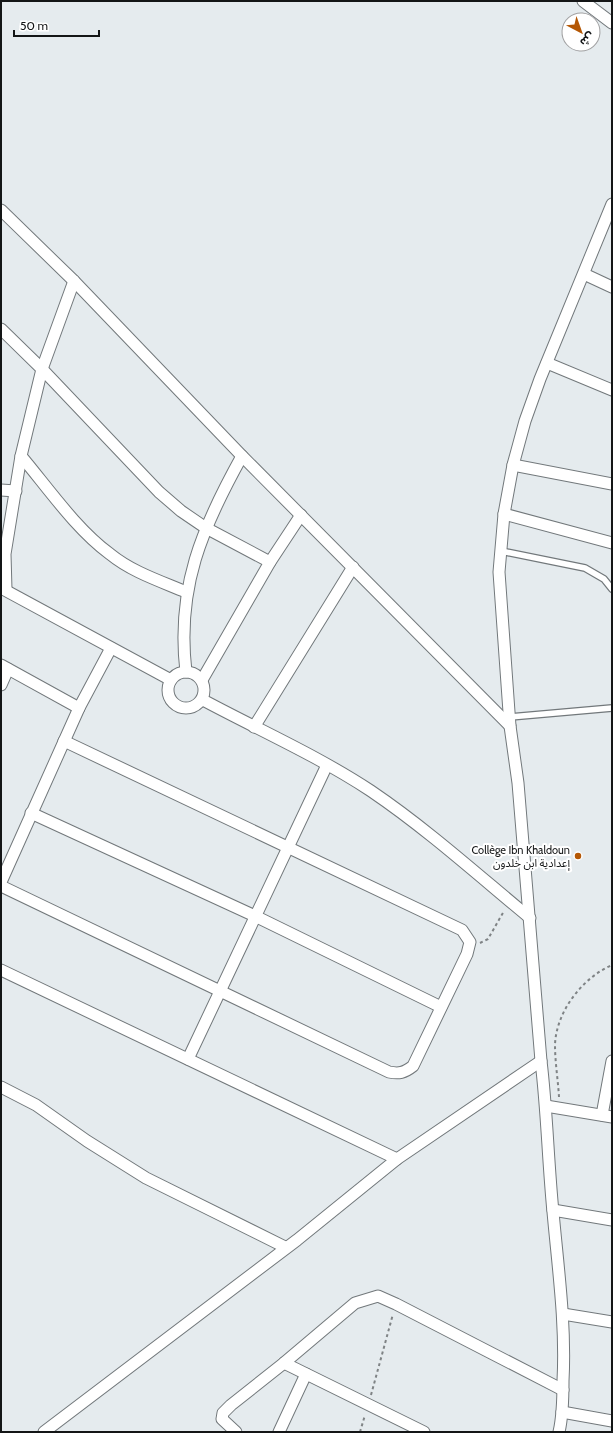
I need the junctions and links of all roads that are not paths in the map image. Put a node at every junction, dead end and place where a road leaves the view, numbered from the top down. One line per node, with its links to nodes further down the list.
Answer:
1 (583, 1): 2 (street)
2 (612, 24)
3 (612, 204): 5 (street)
4 (1, 210): 7 (street)
5 (608, 227): 6 (street)
6 (584, 274): 8 (street); 10 (street)
7 (74, 282): 11 (street); 14 (street)
8 (612, 287)
9 (1, 329): 11 (street)
10 (547, 364): 12 (street); 15 (street)
11 (42, 368): 13 (street); 21 (street)
12 (612, 390)
13 (21, 456): 18 (street); 28 (street)
14 (242, 456): 20 (street); 21 (street)
15 (513, 465): 16 (street); 19 (street)
16 (612, 484)
17 (1, 490): 18 (street)
18 (16, 491): 26 (street)
19 (504, 514): 22 (street); 23 (street)
20 (301, 515): 24 (street); 25 (street)
21 (206, 528): 24 (street); 28 (street)
22 (612, 543)
23 (501, 552): 27 (lane); 38 (street)
24 (270, 562): 33 (street)
25 (353, 567): 38 (street); 39 (street)
26 (3, 589): 29 (street)
27 (612, 589)
28 (186, 592): 31 (street)
29 (111, 648): 32 (street); 36 (street)
30 (5, 667): 34 (street); 36 (street)
31 (186, 672): 32 (street); 33 (street)
32 (171, 680): 35 (street)
33 (202, 680): 35 (street)
34 (1, 685)
35 (202, 700): 39 (street)
36 (79, 708): 40 (street)
37 (612, 708): 38 (lane)
38 (510, 722): 47 (street)
39 (254, 727): 41 (street)
40 (64, 741): 42 (street); 43 (street)
41 (327, 765): 43 (street); 47 (street)
42 (31, 813): 44 (street); 46 (street)
43 (287, 848): 46 (street); 50 (street)
44 (1, 882)
45 (1, 886): 49 (street)
46 (256, 916): 49 (street); 50 (street)
47 (530, 918): 53 (street)
48 (1, 970): 51 (street)
49 (220, 992): 50 (street); 51 (street)
50 (441, 1008)
51 (188, 1059): 57 (street)
52 (612, 1060): 56 (street)
53 (541, 1061): 55 (street); 57 (street)
54 (1, 1087): 60 (street)
55 (546, 1106): 56 (street); 58 (street)
56 (607, 1116)
57 (397, 1159): 60 (street)
58 (553, 1210): 59 (street); 61 (street)
59 (612, 1220)
60 (285, 1247): 68 (street)
61 (564, 1314): 62 (street); 65 (street)
62 (612, 1322)
63 (284, 1363): 64 (street); 65 (street); 69 (street)
64 (306, 1374): 70 (street); 71 (street)
65 (563, 1390): 66 (street)
66 (562, 1412): 67 (street); 72 (street)
67 (612, 1421)
68 (44, 1432)
69 (236, 1432)
70 (279, 1432)
71 (424, 1432)
72 (559, 1432)

